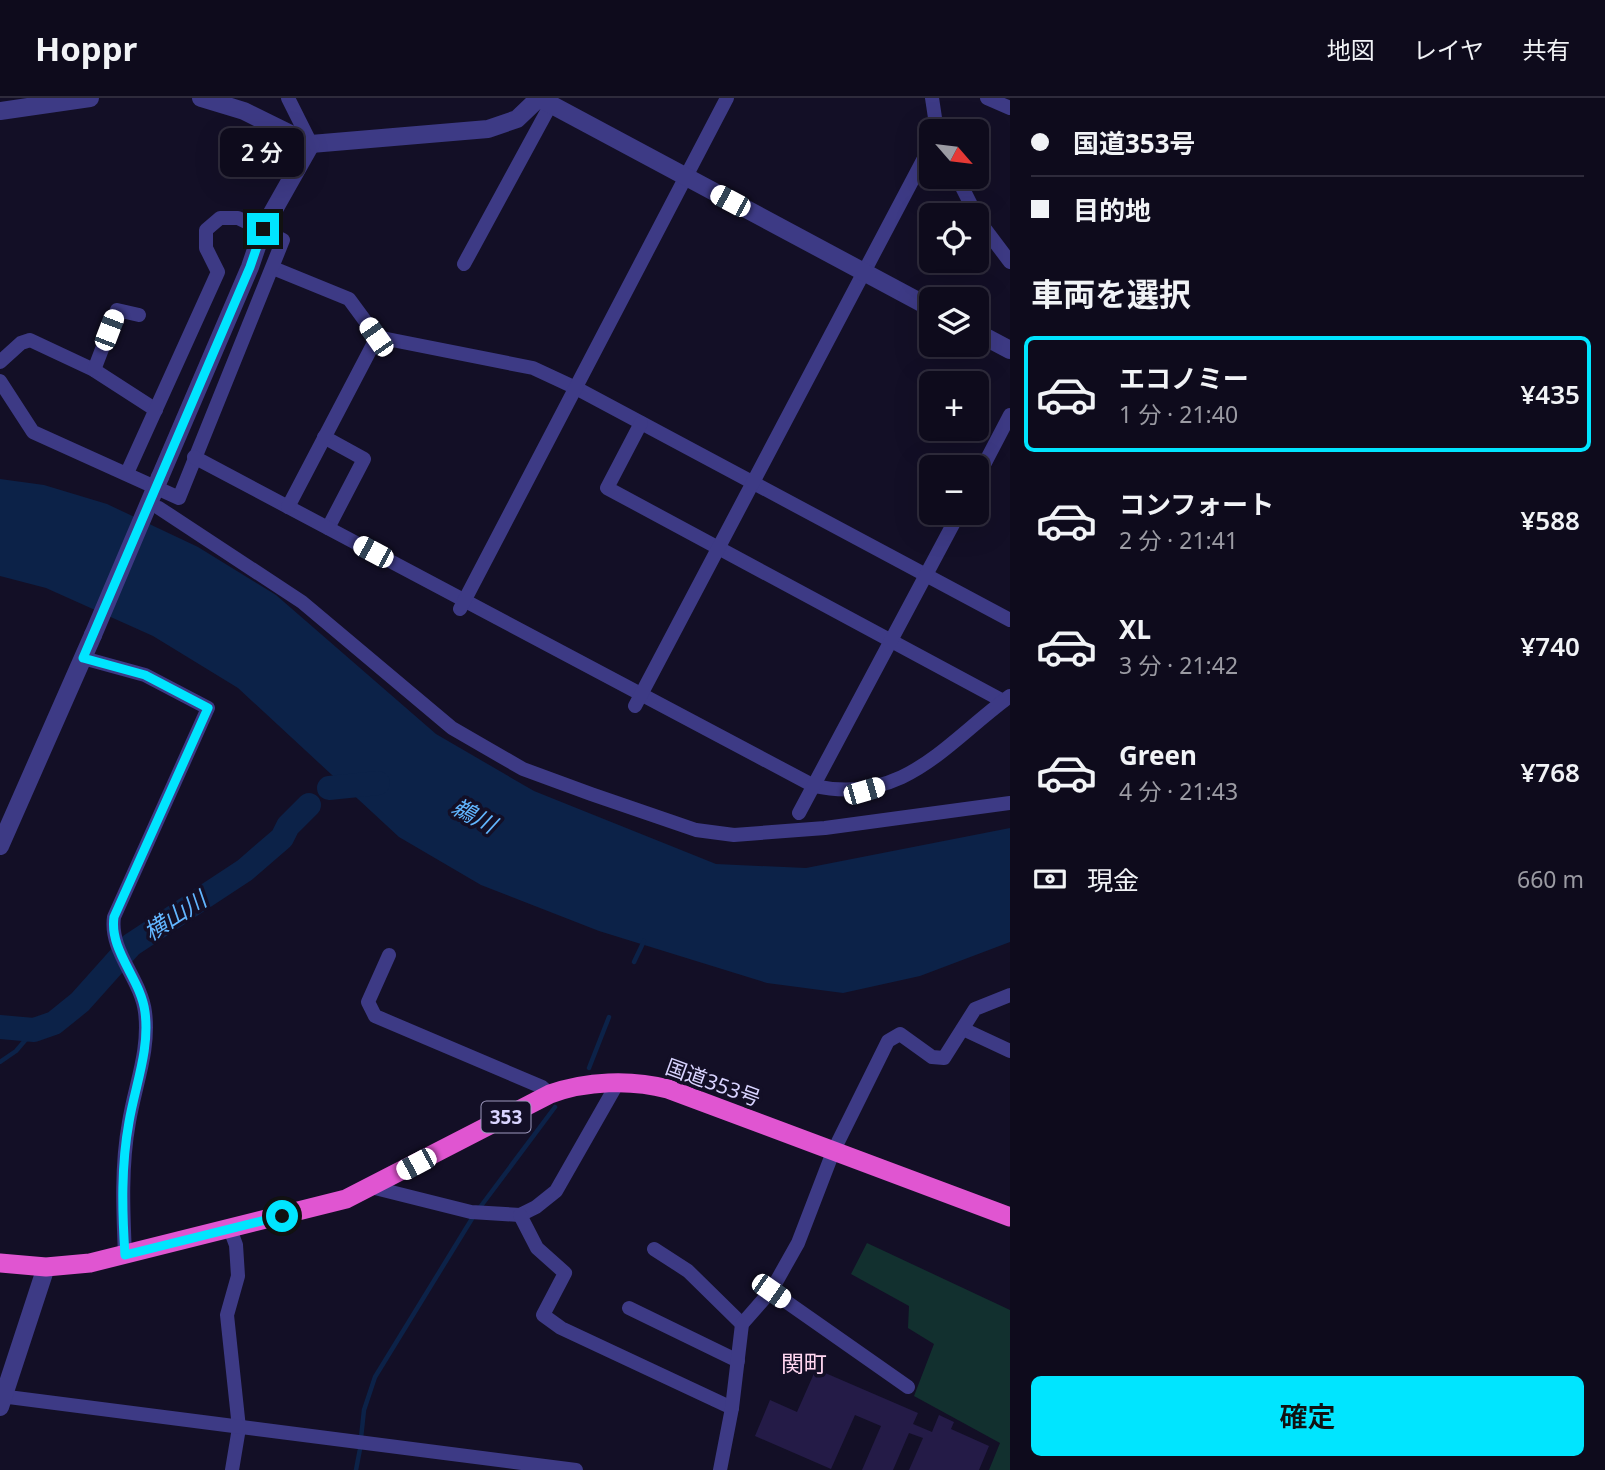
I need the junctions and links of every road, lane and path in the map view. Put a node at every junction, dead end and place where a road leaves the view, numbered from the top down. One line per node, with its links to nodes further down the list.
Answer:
1 (90, 98): 9 (street)
2 (201, 98): 11 (street)
3 (288, 98): 11 (street)
4 (727, 98): 13 (street)
5 (932, 98): 10 (street)
6 (988, 98): 8 (street)
7 (543, 100): 11 (street); 13 (street); 17 (street)
8 (1010, 108)
9 (0, 111)
10 (935, 119)
11 (310, 144): 14 (street)
12 (919, 167): 19 (street)
13 (685, 177): 19 (street); 28 (street)
14 (263, 229): 18 (street); 29 (street); 46 (street, bridge)
15 (989, 234): 16 (street)
16 (1010, 262)
17 (464, 264)
18 (272, 268): 22 (street); 34 (street)
19 (863, 271): 20 (street); 36 (street)
20 (919, 301)
21 (139, 315): 26 (street)
22 (376, 337): 28 (street); 32 (street)
23 (989, 339): 24 (street)
24 (1010, 350)
25 (0, 362): 26 (street)
26 (94, 370): 29 (street)
27 (0, 381): 35 (street)
28 (576, 388): 31 (street); 43 (street)
29 (156, 410): 35 (street)
30 (1010, 415): 33 (street)
31 (641, 423): 36 (street); 41 (street)
32 (324, 437): 37 (street); 40 (street)
33 (989, 455)
34 (194, 457): 35 (street); 37 (street)
35 (127, 473)
36 (754, 484): 41 (street); 42 (street)
37 (288, 507): 40 (street)
38 (159, 508): 50 (street)
39 (953, 525): 42 (street)
40 (328, 528): 43 (street)
41 (719, 550): 45 (street); 48 (street)
42 (926, 577): 44 (street); 45 (street)
43 (462, 605): 48 (street)
44 (1010, 620)
45 (891, 642): 47 (street); 49 (street)
46 (83, 658): 52 (street); 65 (street)
47 (1007, 698): 49 (street)
48 (638, 700): 49 (street)
49 (814, 786): 51 (street)
50 (1010, 803)
51 (799, 813)
52 (0, 846)
53 (389, 955): 58 (street)
54 (1010, 995): 55 (street)
55 (963, 1029): 56 (street); 59 (street)
56 (1010, 1051)
57 (617, 1084): 58 (highway, 国道353号 / 353); 59 (highway, 国道353号 / 353); 61 (street)
58 (550, 1094): 60 (highway, 国道353号 / 353)
59 (833, 1152): 62 (highway, 国道353号 / 353); 68 (street)
60 (371, 1187): 61 (street); 63 (highway, 国道353号 / 353)
61 (520, 1215): 74 (street)
62 (1010, 1217)
63 (230, 1229): 65 (highway, 国道353号 / 353); 75 (street)
64 (654, 1249): 70 (street)
65 (125, 1255): 67 (highway, 国道353号 / 353)
66 (0, 1263): 67 (highway, 国道353号 / 353)
67 (46, 1267): 73 (street)
68 (771, 1291): 70 (street); 72 (street)
69 (629, 1308): 71 (street)
70 (742, 1324): 71 (street)
71 (738, 1361): 74 (street)
72 (908, 1387)
73 (0, 1400): 75 (street)
74 (732, 1408): 79 (street)
75 (239, 1428): 76 (street); 77 (street)
76 (476, 1464): 78 (street)
77 (232, 1470)
78 (576, 1470)
79 (720, 1470)

